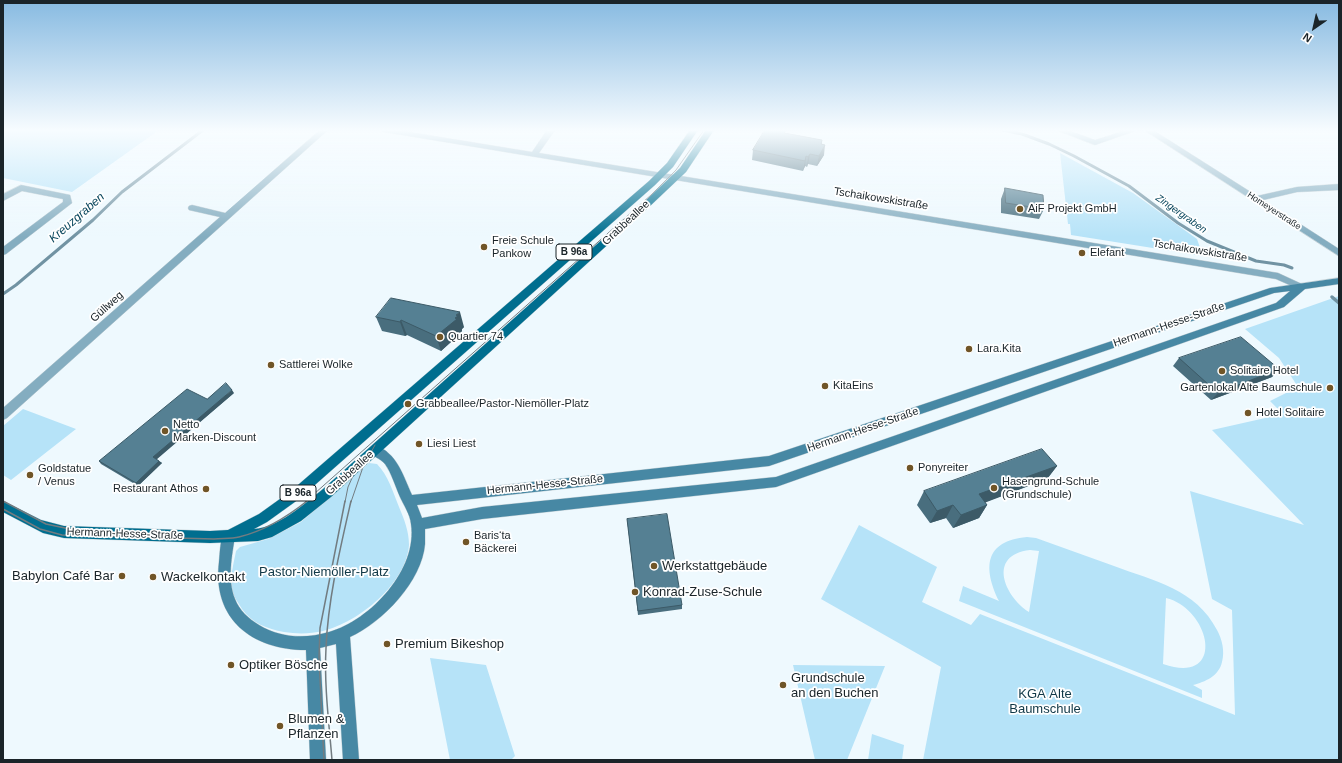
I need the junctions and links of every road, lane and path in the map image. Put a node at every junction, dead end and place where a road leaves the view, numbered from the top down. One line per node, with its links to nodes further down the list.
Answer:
1 (283, 166): 12 (street, Güllweg)
2 (604, 166): 6 (street, Tschaikowskistraße)
3 (669, 166): 6 (main road, Grabbeallee / B 96a)
4 (686, 166): 7 (main road, Grabbeallee / B 96a)
5 (1204, 166): 10 (street, Homeyerstraße)
6 (660, 175): 7 (street, Tschaikowskistraße); 18 (main road, Grabbeallee / B 96a)
7 (676, 177): 16 (street, Tschaikowskistraße); 19 (main road, Grabbeallee / B 96a)
8 (1339, 187): 10 (street)
9 (3, 198): 13 (street)
10 (1256, 199): 14 (street, Homeyerstraße)
11 (192, 208): 12 (street)
12 (226, 216): 17 (street, Güllweg)
13 (3, 252)
14 (1339, 253)
15 (1339, 281): 16 (main road, Hermann-Hesse-Straße)
16 (1301, 287): 20 (main road, Hermann-Hesse-Straße); 22 (main road, Hermann-Hesse-Straße)
17 (3, 415)
18 (359, 440): 19 (main road); 23 (main road, Grabbeallee / B 96a)
19 (375, 450): 20 (main road); 23 (main road, Grabbeallee)
20 (408, 501): 22 (main road)
21 (3, 506): 23 (main road, Hermann-Hesse-Straße / B 96a)
22 (418, 524): 24 (main road)
23 (229, 536): 25 (main road)
24 (343, 634): 25 (main road); 27 (main road)
25 (313, 643): 26 (main road)
26 (318, 760)
27 (351, 760)

